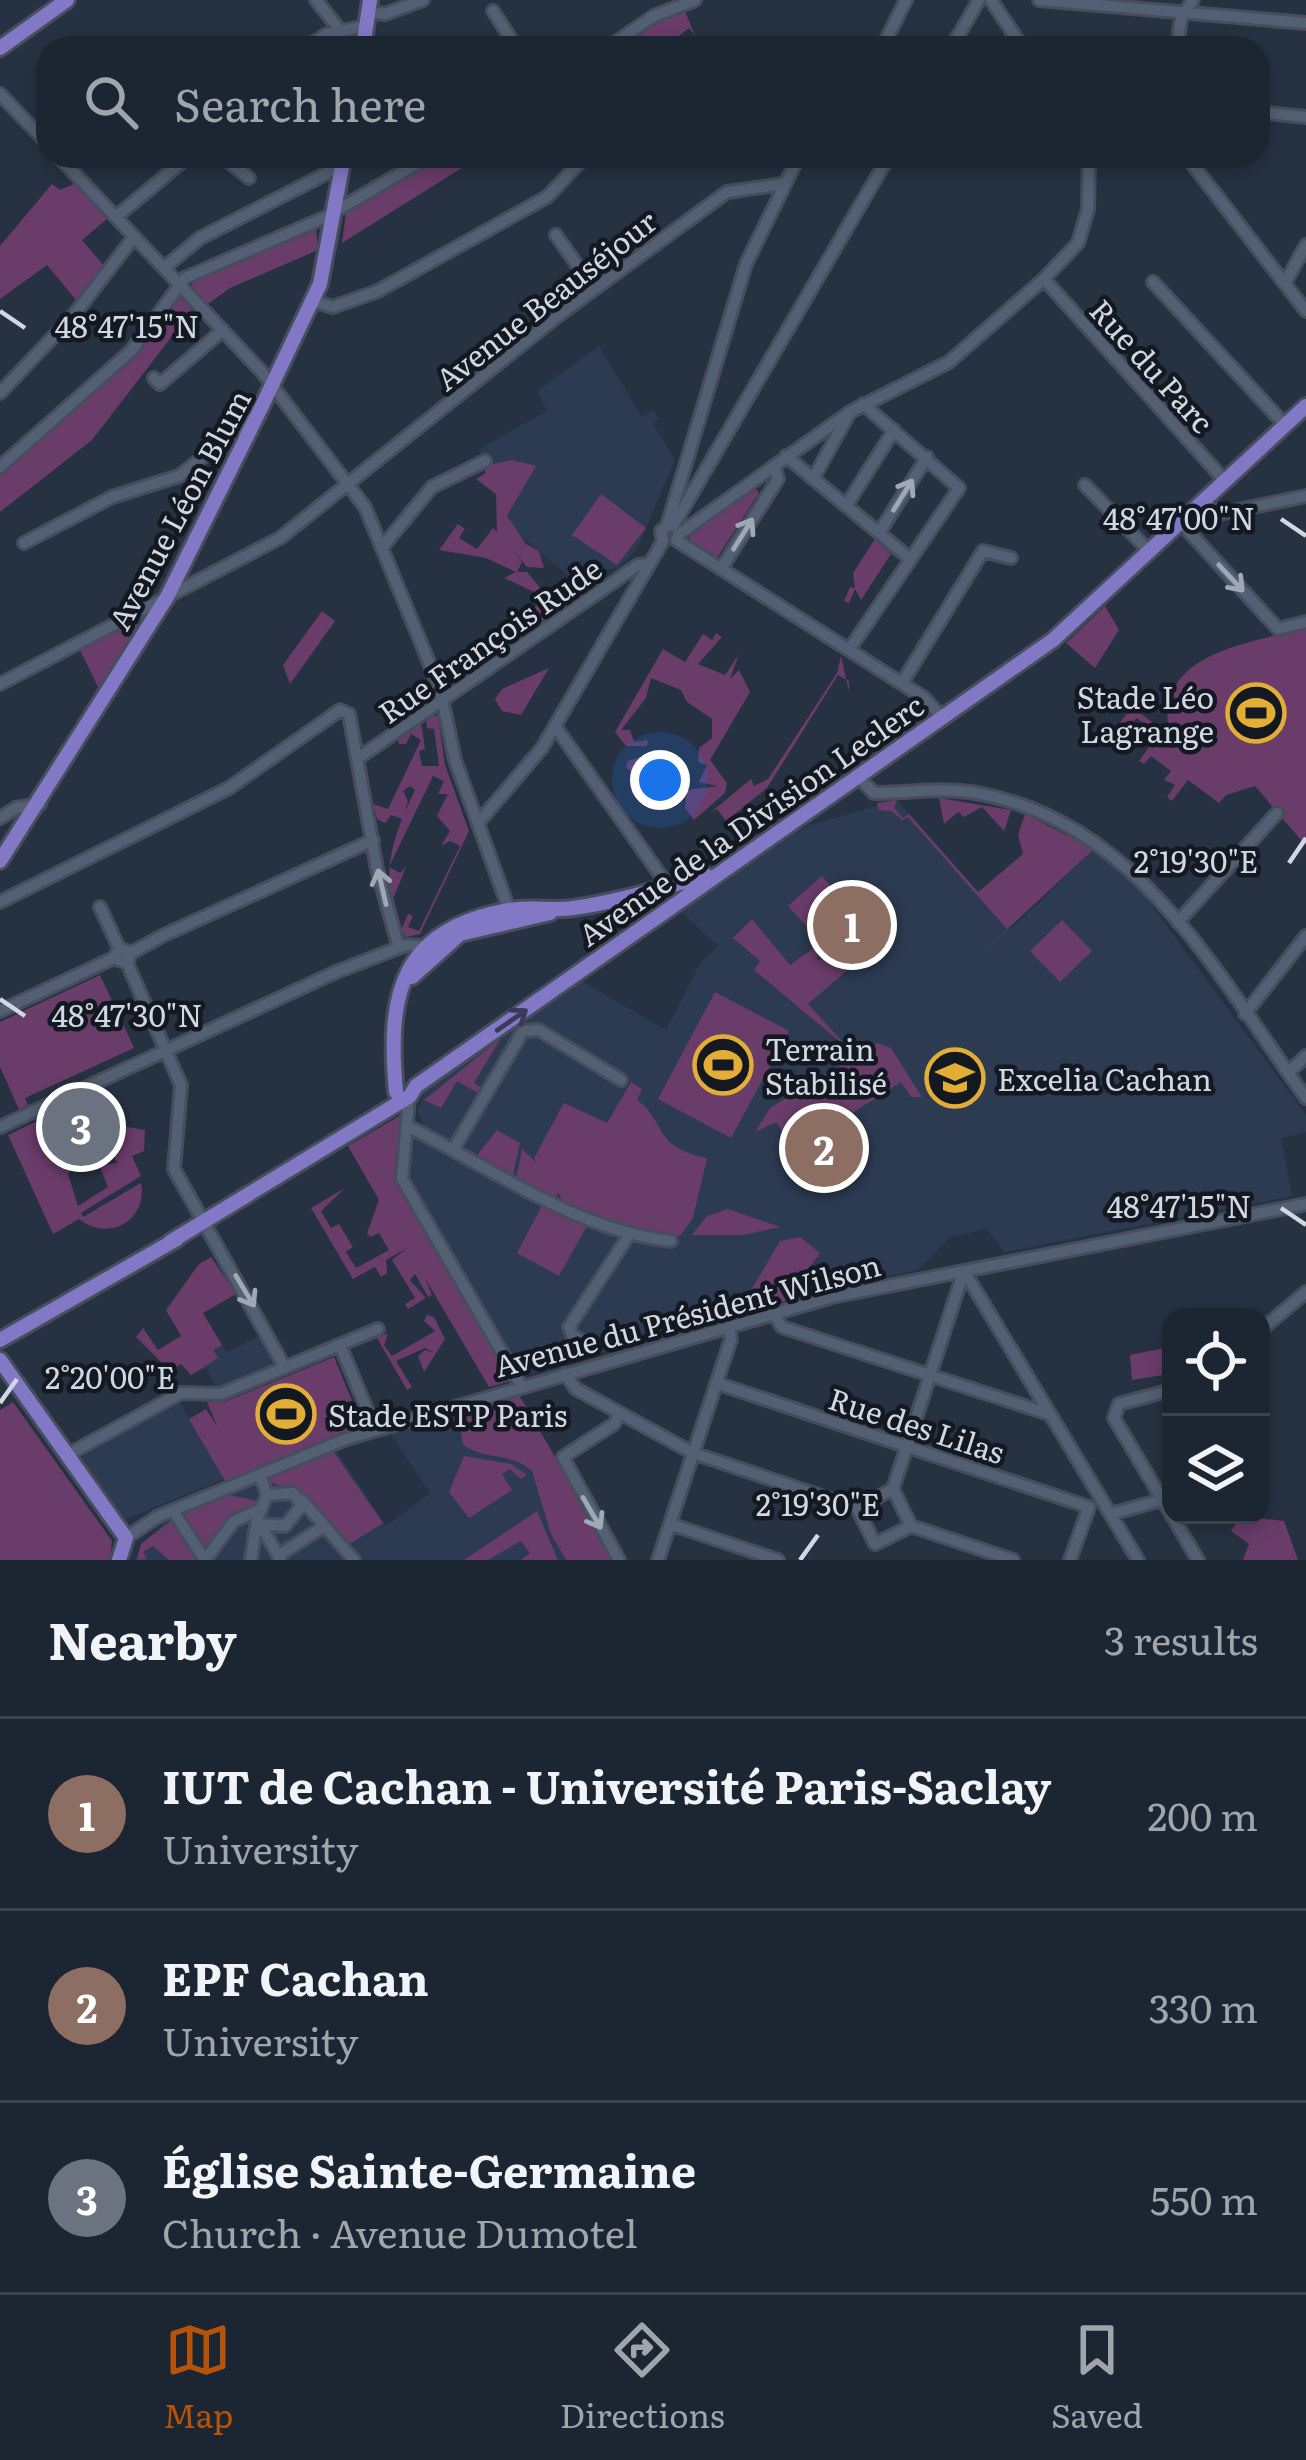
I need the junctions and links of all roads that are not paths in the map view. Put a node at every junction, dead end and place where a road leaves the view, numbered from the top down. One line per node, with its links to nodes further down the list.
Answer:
1 (67, 0): 22 (main road)
2 (316, 0): 14 (street)
3 (423, 0): 12 (street)
4 (694, 0): 17 (street)
5 (907, 0): 18 (street)
6 (979, 0): 19 (street)
7 (991, 0): 20 (street)
8 (1039, 0): 11 (street)
9 (1193, 0): 11 (street)
10 (493, 11): 16 (street)
11 (1184, 12): 13 (street); 21 (street)
12 (368, 13): 14 (street)
13 (1306, 23)
14 (339, 29): 15 (street)
15 (326, 36)
16 (509, 36)
17 (624, 36)
18 (888, 36)
19 (958, 36)
20 (1015, 36)
21 (1179, 36)
22 (18, 38): 23 (main road); 24 (main road)
23 (0, 48)
24 (0, 58)
25 (0, 94): 28 (street)
26 (1270, 113): 27 (street)
27 (1306, 116)
28 (36, 132)
29 (69, 168): 43 (street)
30 (175, 168): 43 (street)
31 (237, 168): 40 (street)
32 (328, 168): 47 (street)
33 (342, 168): 42 (main road, Avenue Léon Blum)
34 (402, 168): 42 (street)
35 (574, 168): 53 (street)
36 (793, 168): 41 (street)
37 (882, 168): 81 (street)
38 (1088, 168): 48 (street)
39 (1195, 168): 51 (street)
40 (249, 178)
41 (783, 184): 74 (street, Avenue Beauséjour); 81 (street)
42 (334, 213): 50 (street); 53 (main road, Avenue Léon Blum)
43 (116, 217): 45 (street)
44 (556, 235): 52 (street)
45 (134, 237): 47 (street); 58 (street)
46 (1306, 245): 51 (street)
47 (164, 268): 50 (street)
48 (1044, 280): 59 (street); 73 (street, Rue du Parc)
49 (1153, 282): 63 (street)
50 (178, 283): 55 (street); 71 (street)
51 (1285, 284): 54 (street)
52 (591, 285)
53 (313, 301): 57 (main road, Avenue Léon Blum)
54 (1306, 311)
55 (223, 330): 56 (street); 57 (street)
56 (154, 378)
57 (273, 385): 62 (main road, Avenue Léon Blum); 74 (street)
58 (0, 393)
59 (863, 404): 61 (street); 64 (street)
60 (1306, 406): 63 (main road, Avenue de la Division Leclerc)
61 (850, 412): 67 (street); 72 (street)
62 (258, 414): 65 (street); 66 (main road, Avenue Léon Blum)
63 (1286, 426): 73 (main road, Avenue de la Division Leclerc)
64 (894, 430): 68 (street); 78 (street)
65 (228, 437): 66 (street); 82 (street)
66 (243, 446): 88 (main road, Avenue Léon Blum)
67 (786, 456): 70 (street); 72 (street)
68 (927, 457): 80 (street, one-way to 68); 85 (street)
69 (485, 461): 83 (street)
70 (773, 466): 81 (street); 89 (street, one-way to 70)
71 (0, 467)
72 (813, 478): 78 (street)
73 (1226, 482): 77 (main road, Avenue de la Division Leclerc)
74 (350, 484): 83 (street); 90 (street, Avenue Beauséjour)
75 (1085, 485): 84 (street)
76 (1306, 496): 77 (street)
77 (1204, 502): 79 (main road, Avenue de la Division Leclerc)
78 (845, 506): 80 (street)
79 (1181, 524): 84 (main road, Avenue de la Division Leclerc); 93 (street, one-way to 93)
80 (879, 533): 85 (street)
81 (671, 534): 87 (street); 89 (street)
82 (24, 543)
83 (384, 545): 98 (street)
84 (1150, 552): 99 (main road, Avenue de la Division Leclerc)
85 (908, 557): 95 (street)
86 (1011, 558): 96 (street)
87 (650, 564): 98 (street, Rue François Rude); 100 (street)
88 (184, 565): 90 (street); 91 (main road, Avenue Léon Blum)
89 (721, 569): 95 (street)
90 (198, 581): 91 (street, Avenue Beauséjour)
91 (166, 597): 92 (street, Avenue Beauséjour); 94 (main road, Avenue Léon Blum)
92 (138, 614): 94 (street); 97 (street, Avenue Beauséjour)
93 (1306, 622)
94 (149, 626): 103 (main road, Avenue Léon Blum)
95 (849, 650): 96 (street)
96 (902, 683): 99 (street)
97 (0, 684)
98 (443, 698): 101 (street, Rue François Rude); 106 (street)
99 (941, 716): 102 (main road, Avenue de la Division Leclerc)
100 (555, 726): 106 (street); 110 (street)
101 (357, 759): 107 (street); 111 (street)
102 (856, 775): 109 (main road, Avenue de la Division Leclerc); 115 (street)
103 (40, 804): 105 (street); 108 (main road, Avenue Léon Blum)
104 (1277, 813): 115 (street)
105 (0, 818)
106 (478, 823): 114 (street)
107 (373, 840): 117 (street, one-way to 107); 118 (street)
108 (0, 861)
109 (712, 874): 110 (main road); 112 (main road, Avenue de la Division Leclerc)
110 (661, 888): 112 (main road); 114 (main road)
111 (0, 902)
112 (678, 902): 126 (main road, Avenue de la Division Leclerc, one-way to 112)
113 (100, 907): 118 (street)
114 (512, 915): 119 (main road)
115 (1178, 922): 121 (street)
116 (1306, 936): 121 (street)
117 (399, 948): 119 (street); 122 (street)
118 (123, 956): 120 (street); 122 (street)
119 (418, 956): 126 (main road)
120 (0, 1011)
121 (1245, 1014): 124 (street)
122 (167, 1051): 129 (street); 132 (street)
123 (1306, 1056): 124 (street)
124 (1288, 1072): 127 (street)
125 (621, 1080): 130 (street)
126 (405, 1090): 128 (street); 132 (main road, Avenue de la Division Leclerc)
127 (1306, 1098)
128 (409, 1126): 130 (street); 151 (street)
129 (0, 1127)
130 (453, 1150): 133 (street)
131 (1306, 1204): 135 (street, Avenue du Président Wilson)
132 (203, 1222): 138 (main road, Avenue de la Division Leclerc); 147 (street, one-way to 147)
133 (629, 1235): 134 (street); 145 (street)
134 (671, 1241)
135 (964, 1270): 137 (street, Avenue du Président Wilson); 149 (street); 154 (street)
136 (1306, 1292): 139 (street)
137 (774, 1314): 140 (street, Avenue du Président Wilson); 149 (street)
138 (41, 1318): 142 (main road); 143 (main road)
139 (1270, 1322)
140 (729, 1327): 148 (street, Avenue du Président Wilson); 150 (street)
141 (378, 1329): 144 (street)
142 (0, 1330)
143 (0, 1340)
144 (340, 1345): 147 (street); 155 (street)
145 (589, 1349)
146 (0, 1360): 158 (main road)
147 (285, 1368): 158 (street)
148 (566, 1374): 151 (street, Avenue du Président Wilson); 153 (street)
149 (930, 1377): 154 (street); 156 (street)
150 (716, 1383): 156 (street, Rue des Lilas); 157 (street)
151 (522, 1387): 155 (street, Avenue du Président Wilson)
152 (1162, 1392): 164 (street)
153 (620, 1413): 157 (street); 182 (street, one-way to 182)
154 (1050, 1414): 162 (street)
155 (376, 1429): 159 (street, Avenue du Président Wilson)
156 (907, 1446): 160 (street); 165 (street, Rue des Lilas)
157 (693, 1453): 166 (street); 171 (street)
158 (67, 1456): 175 (main road)
159 (260, 1474): 161 (street); 175 (street, Avenue du Président Wilson)
160 (893, 1489): 166 (street); 174 (street)
161 (267, 1495): 163 (street); 169 (street)
162 (1101, 1499): 165 (street); 167 (street)
163 (302, 1500): 170 (street); 173 (street)
164 (1162, 1500): 167 (street)
165 (1089, 1507): 187 (street)
166 (857, 1508): 176 (street)
167 (1111, 1514): 188 (street)
168 (177, 1517): 179 (street)
169 (259, 1518): 170 (street); 177 (street); 179 (street); 180 (street)
170 (289, 1523): 177 (street)
171 (670, 1524): 183 (street); 184 (street)
172 (1176, 1524): 189 (street)
173 (324, 1526): 177 (street); 181 (street)
174 (911, 1526): 176 (street); 186 (street)
175 (126, 1538): 178 (main road)
176 (875, 1544): 185 (street)
177 (277, 1554)
178 (119, 1560)
179 (205, 1560)
180 (251, 1560)
181 (354, 1560)
182 (619, 1560)
183 (658, 1560)
184 (778, 1560)
185 (870, 1560)
186 (1012, 1560)
187 (1070, 1560)
188 (1138, 1560)
189 (1198, 1560)

